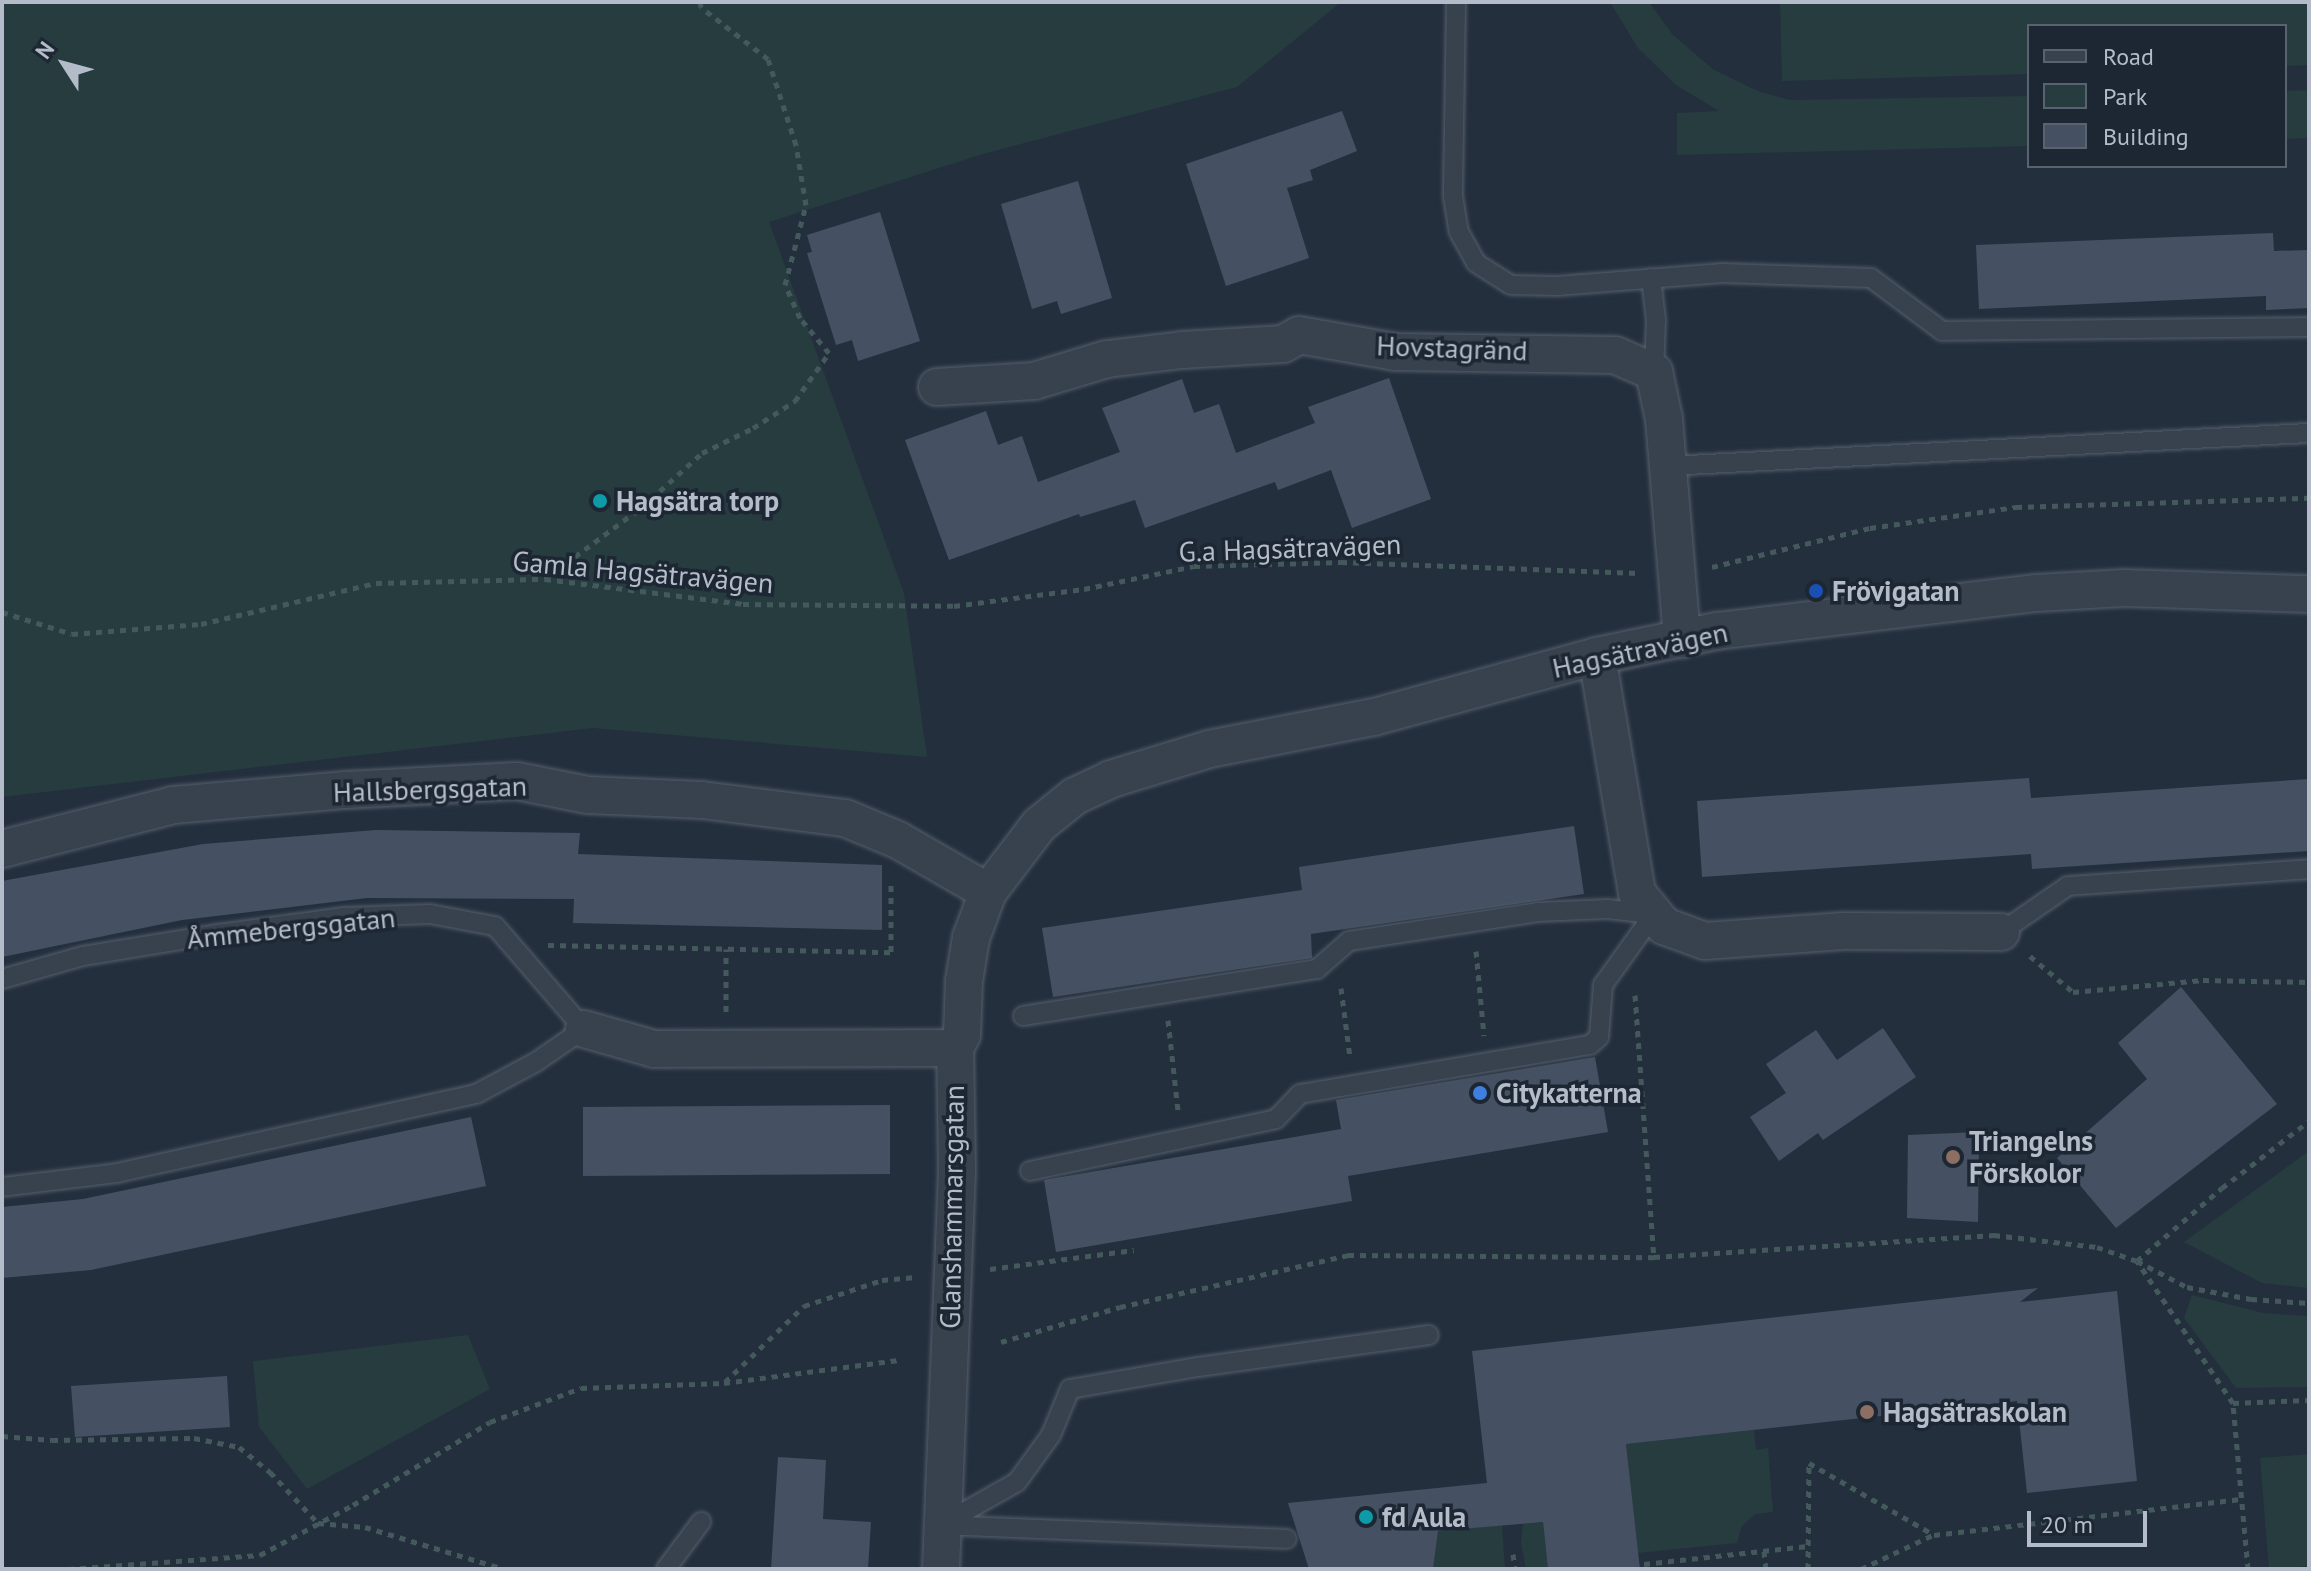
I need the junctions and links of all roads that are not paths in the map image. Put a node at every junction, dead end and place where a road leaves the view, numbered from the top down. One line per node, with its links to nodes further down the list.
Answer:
1 (1456, 2): 2 (lane)
2 (1651, 278): 3 (lane); 4 (lane)
3 (2309, 327)
4 (1654, 372): 5 (street, Hovstagränd); 7 (street)
5 (937, 387)
6 (2309, 433): 7 (lane)
7 (1668, 466): 9 (street)
8 (2309, 594): 9 (street, Hagsätravägen)
9 (1682, 639): 10 (street, Hagsätravägen)
10 (1597, 656): 12 (street, Hagsätravägen); 15 (street)
11 (2, 849): 14 (street, Hallsbergsgatan)
12 (1011, 856): 14 (street, Glanshammarsgatan)
13 (2309, 869): 16 (lane)
14 (988, 892): 20 (street, Glanshammarsgatan)
15 (1654, 914): 16 (street); 18 (lane); 21 (lane)
16 (2001, 932)
17 (2, 979): 19 (lane, Åmmebergsgatan)
18 (1023, 1016)
19 (584, 1029): 20 (street); 22 (lane)
20 (955, 1048): 25 (street, Glanshammarsgatan)
21 (1030, 1171)
22 (2, 1187)
23 (1429, 1335): 25 (lane)
24 (701, 1522): 27 (lane)
25 (941, 1525): 26 (lane); 28 (street, Glanshammarsgatan)
26 (1287, 1539)
27 (666, 1569)
28 (941, 1569)

